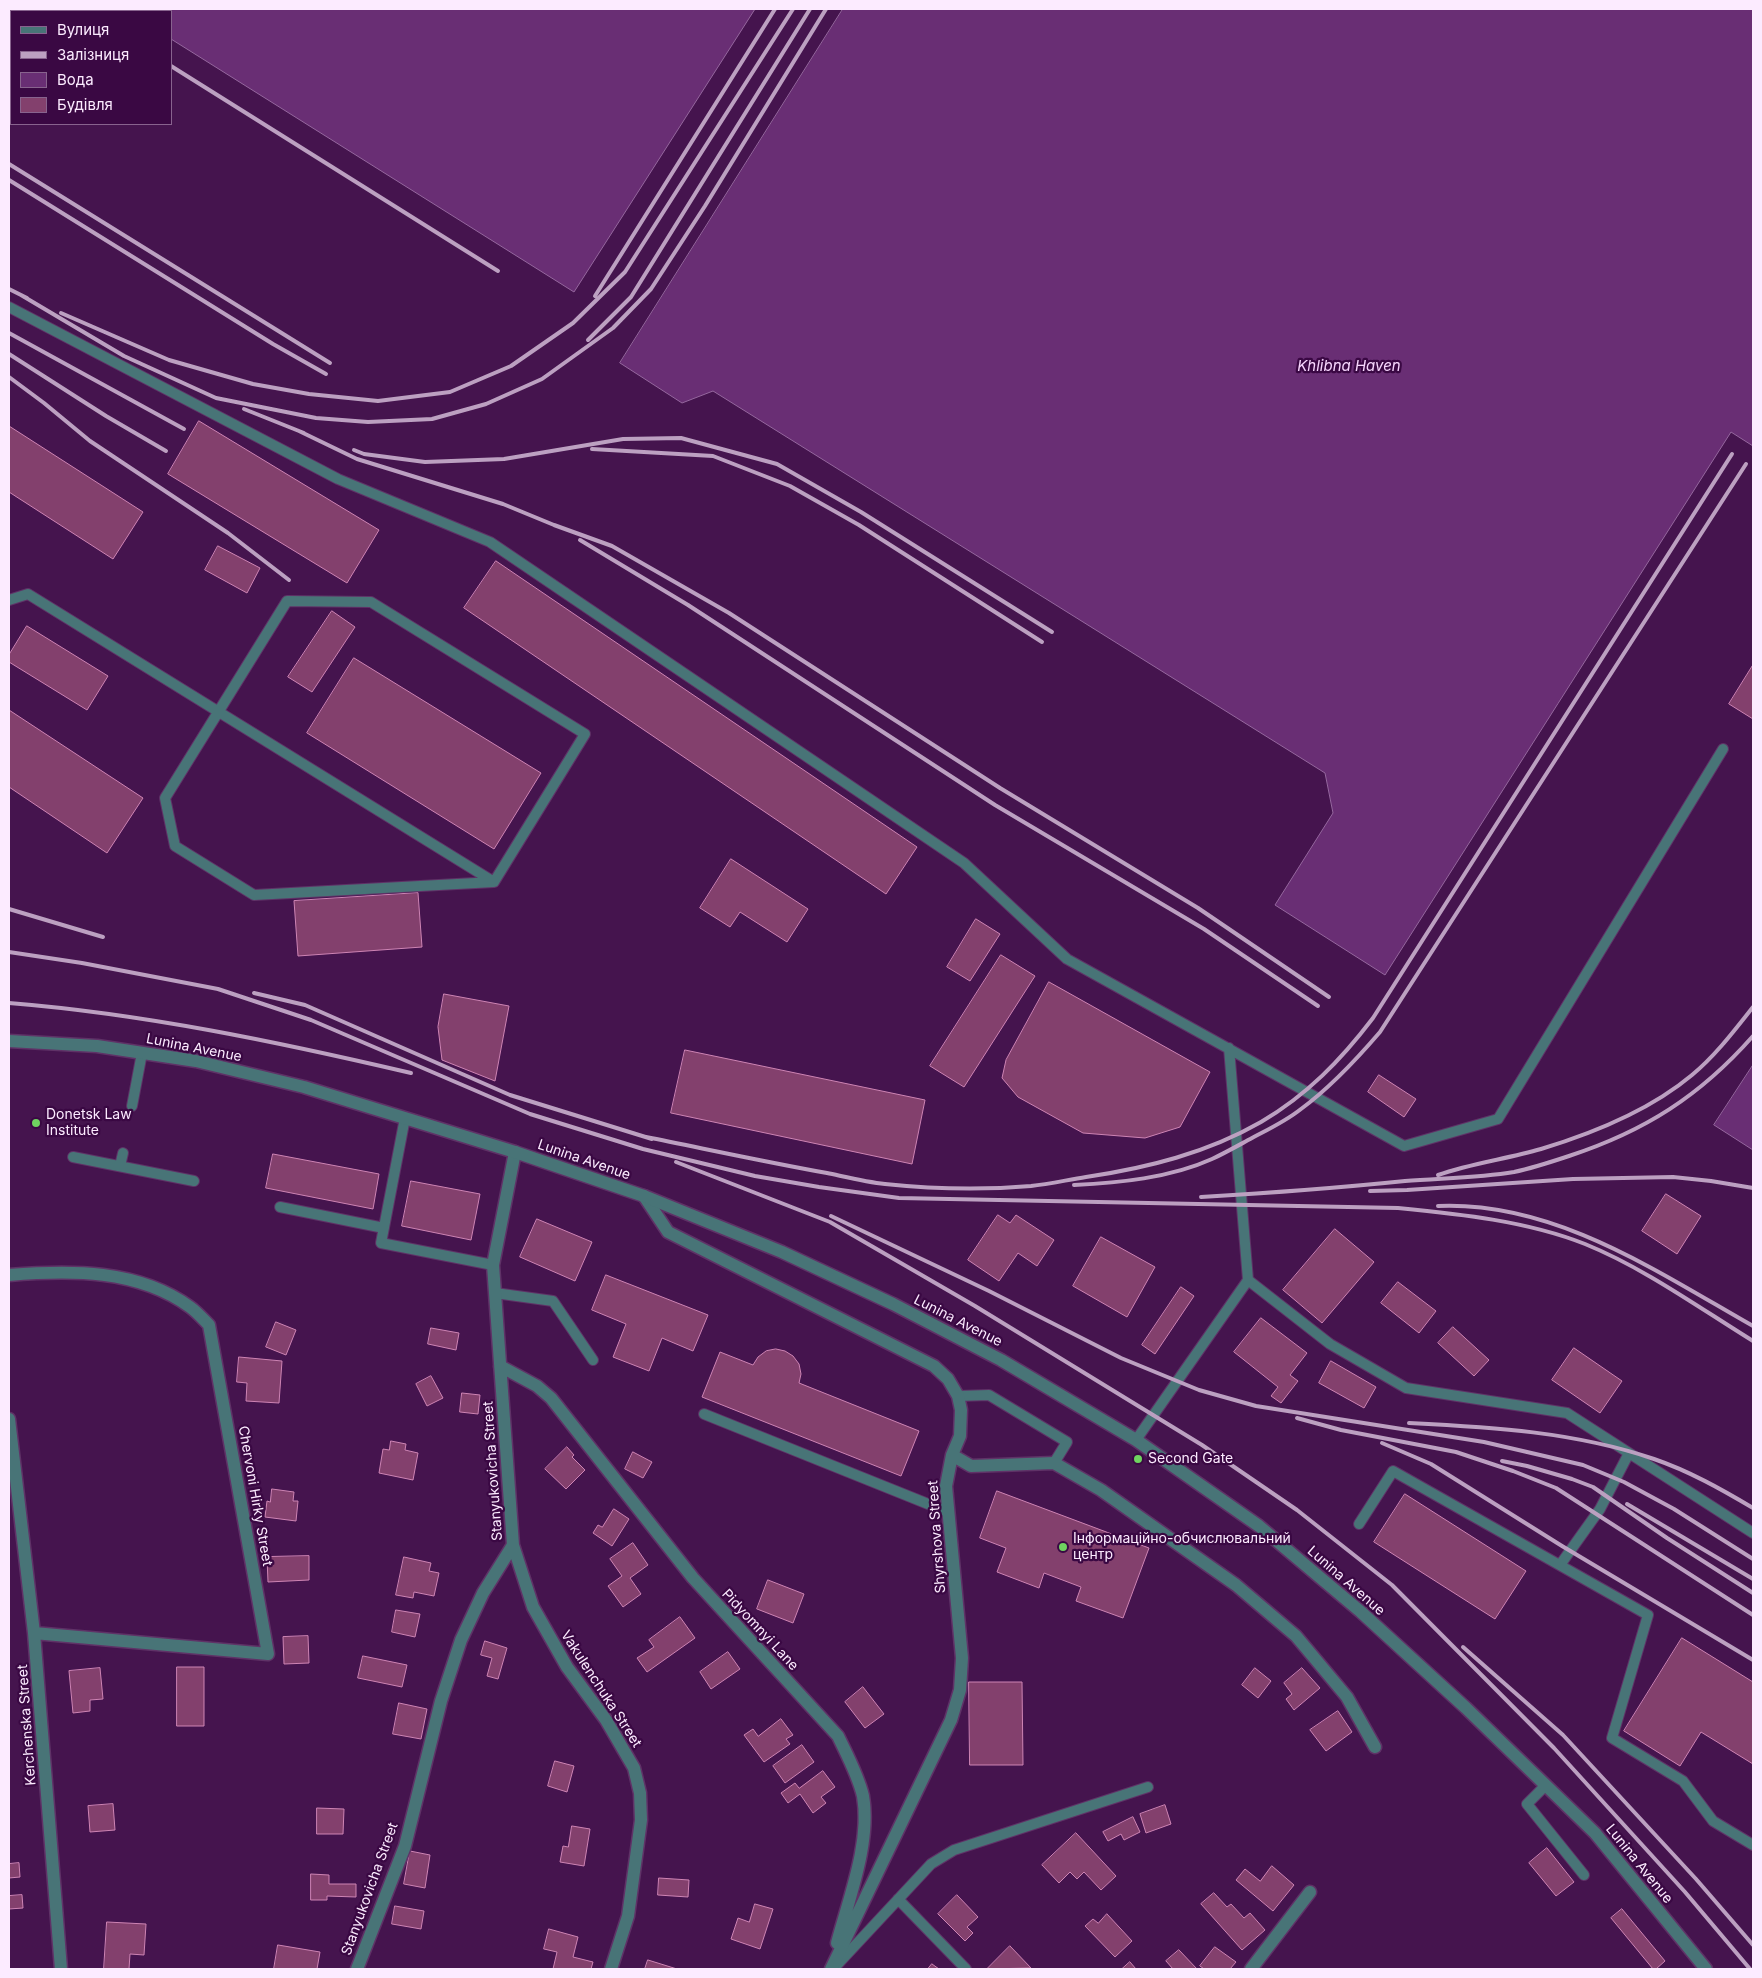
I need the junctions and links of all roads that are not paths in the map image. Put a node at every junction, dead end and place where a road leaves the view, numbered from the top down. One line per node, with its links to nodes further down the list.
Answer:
1 (9, 308): 7 (lane)
2 (9, 600): 3 (lane)
3 (219, 712): 5 (lane); 5 (lane); 5 (lane)
4 (1722, 749): 7 (lane)
5 (494, 882)
6 (9, 1040): 8 (street, Lunina Avenue)
7 (1229, 1048): 21 (lane)
8 (142, 1053): 9 (lane); 10 (street, Lunina Avenue)
9 (132, 1106)
10 (405, 1118): 11 (street, Lunina Avenue); 18 (lane)
11 (515, 1152): 16 (street, Lunina Avenue); 19 (street, Stanyukovicha Street)
12 (123, 1153): 14 (lane)
13 (72, 1157): 14 (lane)
14 (120, 1166): 15 (lane)
15 (194, 1181)
16 (644, 1196): 25 (street, Shyrshova Street); 28 (street, Lunina Avenue)
17 (280, 1207): 18 (lane)
18 (384, 1228): 19 (lane)
19 (493, 1266): 22 (street, Stanyukovicha Street)
20 (9, 1276): 37 (street, Chervoni Hirky Street)
21 (1248, 1280): 28 (lane); 29 (lane)
22 (495, 1293): 23 (lane); 24 (street, Stanyukovicha Street)
23 (593, 1360)
24 (500, 1366): 35 (street, Stanyukovicha Street); 48 (street, Pidyomnyi Lane)
25 (958, 1396): 30 (street, Shyrshova Street); 31 (lane)
26 (704, 1414): 32 (lane)
27 (9, 1419): 37 (street, Kerchenska Street)
28 (1136, 1440): 39 (street, Lunina Avenue)
29 (1629, 1453): 34 (lane); 36 (lane)
30 (952, 1455): 31 (street); 32 (street, Shyrshova Street)
31 (1054, 1463): 38 (street)
32 (948, 1512): 48 (street, Shyrshova Street)
33 (1359, 1524): 36 (lane)
34 (1753, 1532)
35 (513, 1545): 46 (street, Stanyukovicha Street); 47 (street, Vakulenchuka Street)
36 (1560, 1565): 41 (lane)
37 (34, 1633): 45 (street, Kerchenska Street)
38 (1375, 1747)
39 (1546, 1785): 42 (lane); 51 (street, Lunina Avenue)
40 (1148, 1787): 44 (lane)
41 (1753, 1845)
42 (1584, 1874)
43 (1310, 1892): 50 (street)
44 (898, 1899): 48 (lane); 49 (lane)
45 (61, 1969)
46 (357, 1969)
47 (611, 1969)
48 (831, 1969)
49 (966, 1969)
50 (1251, 1969)
51 (1706, 1969)

